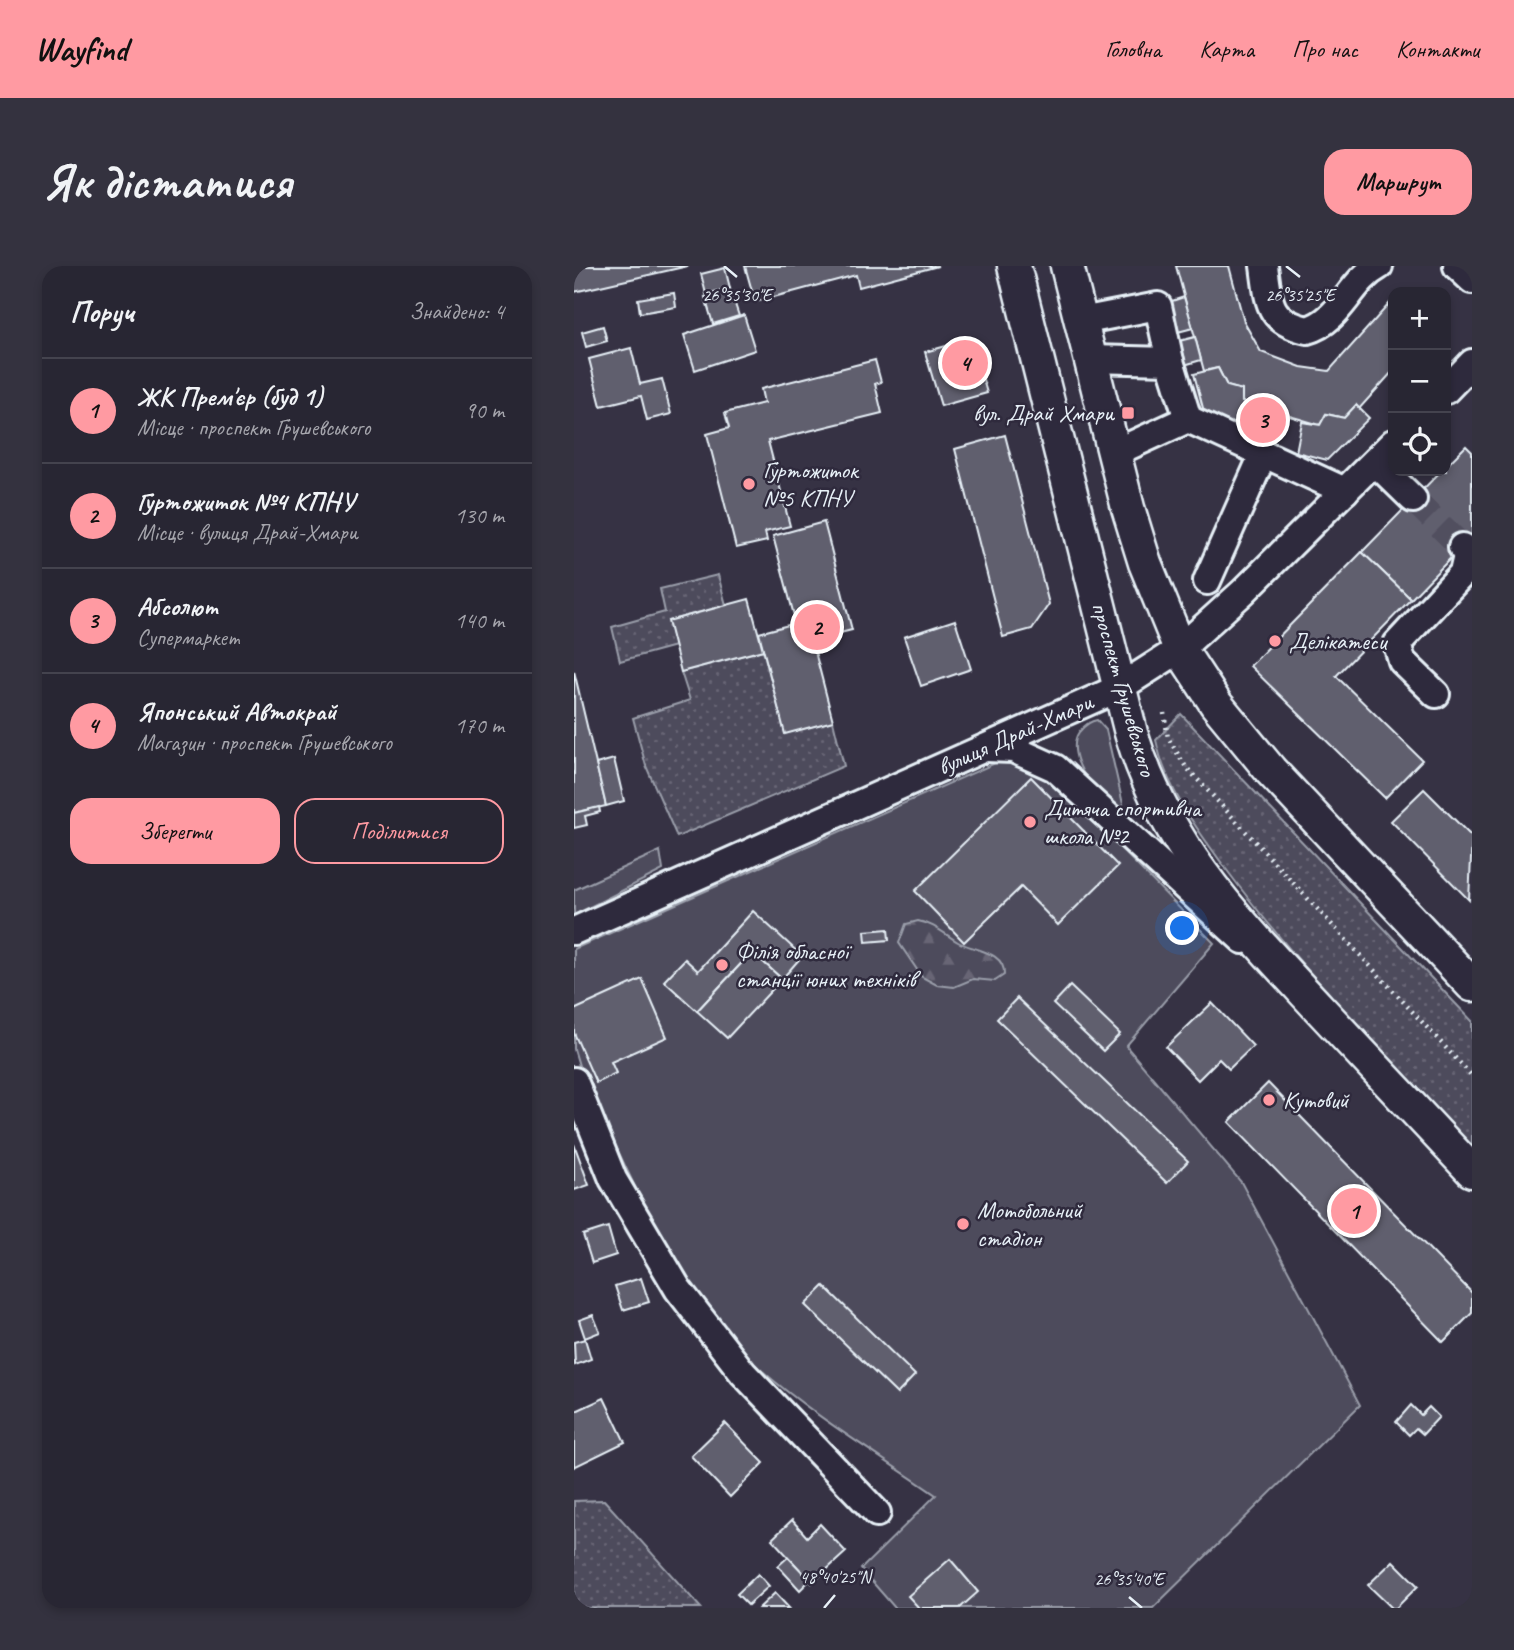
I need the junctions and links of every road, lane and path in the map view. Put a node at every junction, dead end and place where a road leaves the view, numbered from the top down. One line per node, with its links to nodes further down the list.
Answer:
1 (1014, 266): 22 (main road, проспект Грушевського)
2 (1067, 266): 7 (main road)
3 (1264, 266): 4 (street)
4 (1379, 266)
5 (1457, 266): 6 (street)
6 (1472, 280)
7 (1081, 321): 8 (main road); 9 (street)
8 (1090, 359): 9 (street); 14 (main road)
9 (1170, 361): 12 (street)
10 (1472, 363): 11 (street)
11 (1451, 385)
12 (1188, 419): 14 (street); 15 (street)
13 (1388, 448): 16 (street, вулиця Драй-Хмари)
14 (1114, 453): 21 (main road)
15 (1263, 455): 17 (street); 20 (street)
16 (1375, 462): 17 (street, вулиця Драй-Хмари); 18 (street)
17 (1345, 491): 21 (street, вулиця Драй-Хмари)
18 (1413, 499)
19 (1462, 547): 23 (street)
20 (1207, 581)
21 (1180, 649): 22 (street, вулиця Драй-Хмари); 27 (main road)
22 (1119, 688): 25 (street, вулиця Драй-Хмари); 28 (main road, проспект Грушевського)
23 (1436, 694)
24 (1164, 713): 29 (path)
25 (984, 748): 26 (street, вулиця Драй-Хмари); 28 (street)
26 (574, 931)
27 (1472, 985)
28 (1308, 996): 31 (main road, проспект Грушевського)
29 (1472, 1076)
30 (574, 1081): 32 (street)
31 (1472, 1171)
32 (877, 1513)

